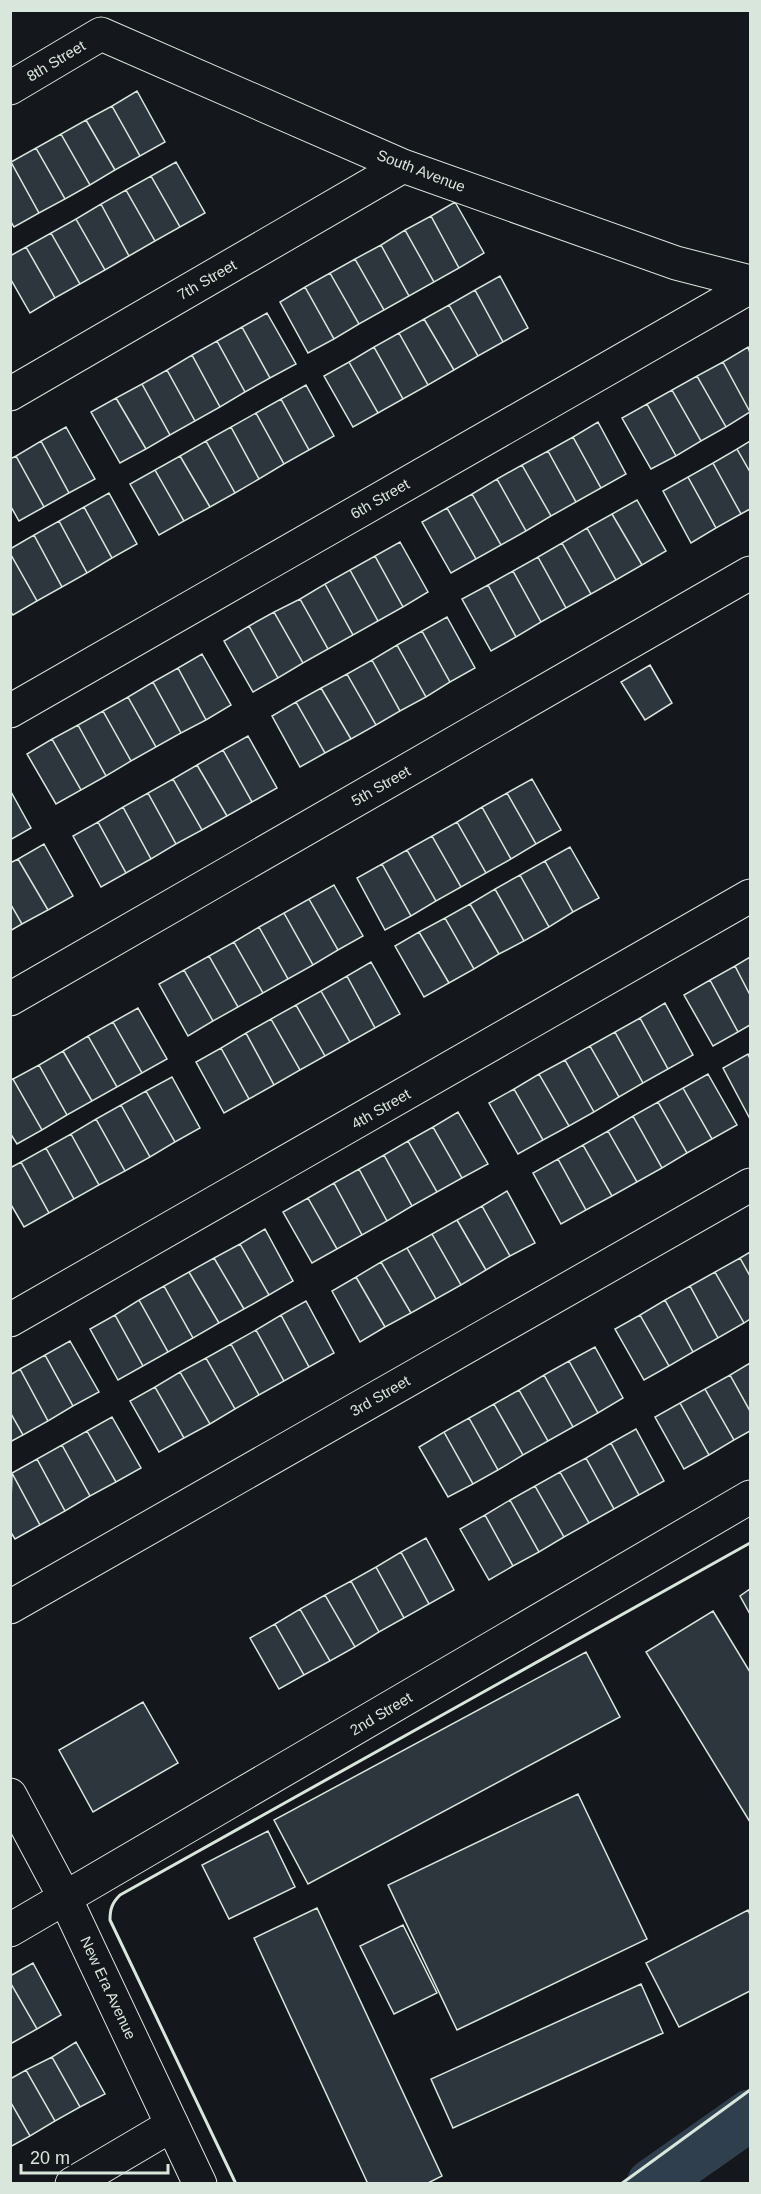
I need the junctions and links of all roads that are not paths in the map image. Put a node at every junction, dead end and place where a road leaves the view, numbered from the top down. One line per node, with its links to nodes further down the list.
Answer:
1 (101, 34): 2 (street, 8th Street); 3 (street, South Avenue)
2 (10, 88)
3 (403, 166): 4 (street, South Avenue); 6 (street, 7th Street)
4 (750, 282)
5 (750, 287): 8 (street, 6th Street)
6 (10, 394)
7 (750, 573): 10 (street, 5th Street)
8 (10, 711)
9 (750, 897): 12 (street, 4th Street)
10 (10, 999)
11 (750, 1185): 14 (street, 3rd Street)
12 (10, 1320)
13 (750, 1497): 16 (street, 2nd Street)
14 (10, 1607)
15 (10, 1795): 16 (street, New Era Avenue)
16 (65, 1898): 17 (street, 2nd Street); 18 (street, New Era Avenue)
17 (10, 1930)
18 (172, 2126): 19 (street); 20 (street, New Era Avenue)
19 (72, 2184)
20 (200, 2184)

